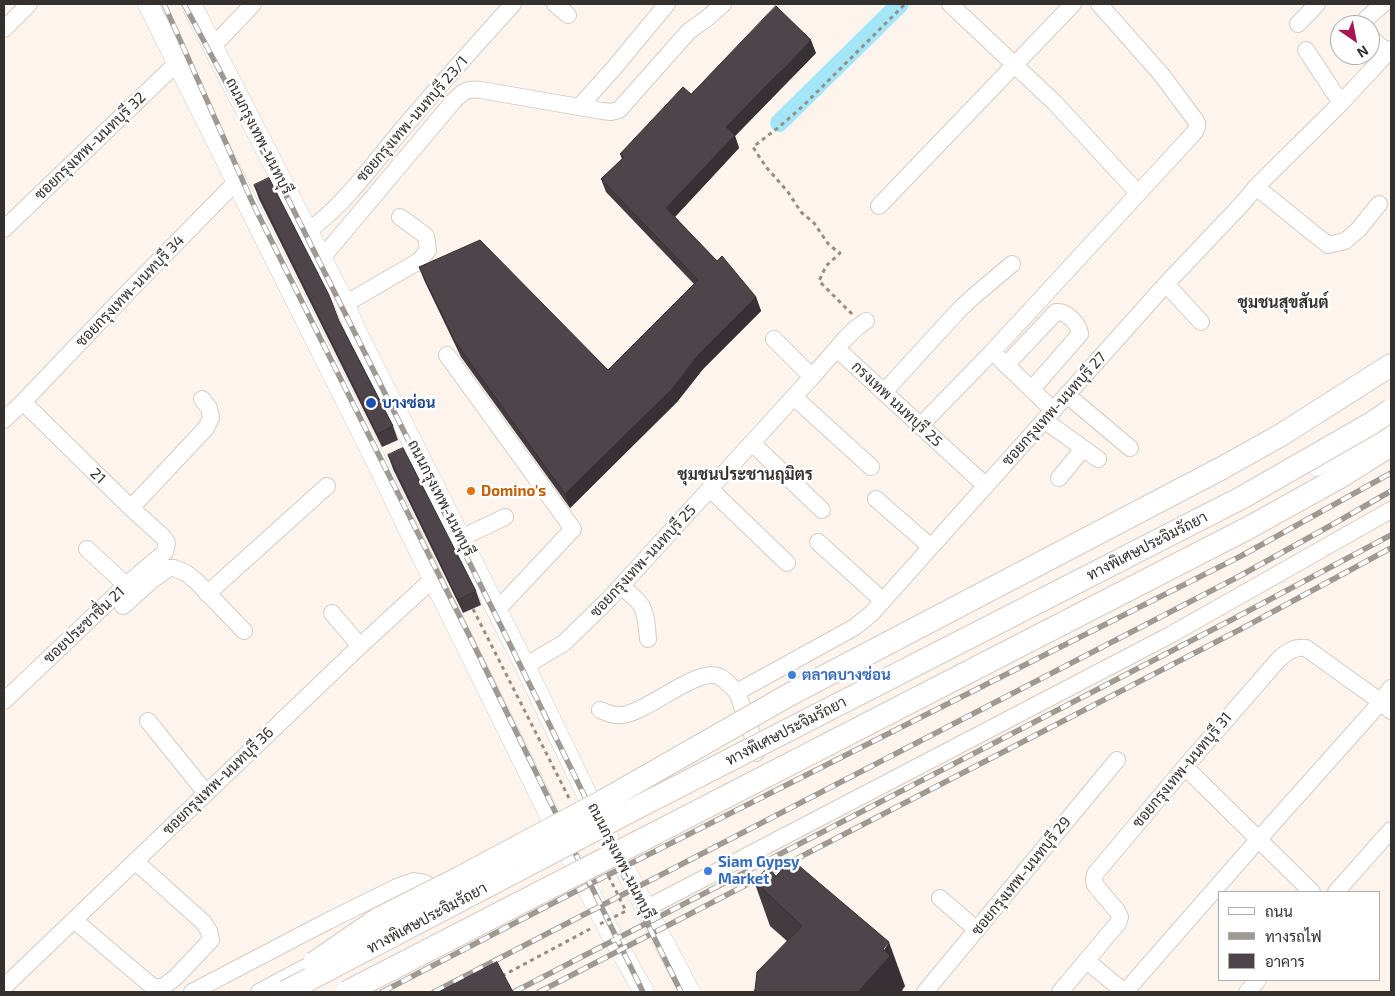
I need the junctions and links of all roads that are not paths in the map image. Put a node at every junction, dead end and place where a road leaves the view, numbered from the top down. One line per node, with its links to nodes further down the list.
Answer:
1 (29, 4): 17 (street)
2 (148, 4): 21 (main road, ถนนกรุงเทพ-นนทบุรี)
3 (191, 4): 18 (main road, ถนนกรุงเทพ-นนทบุรี)
4 (253, 4): 18 (street)
5 (513, 4): 32 (street, ซอยกรุงเทพ-นนทบุรี 23/1)
6 (555, 4): 14 (street)
7 (667, 4): 24 (street)
8 (723, 4): 24 (street)
9 (950, 4): 22 (street)
10 (1073, 4): 22 (street)
11 (1100, 4): 27 (street)
12 (1317, 4): 16 (street)
13 (1383, 4): 15 (street)
14 (568, 15)
15 (1371, 15)
16 (1298, 24)
17 (4, 29)
18 (214, 48): 32 (main road, ถนนกรุงเทพ-นนทบุรี)
19 (1306, 50): 23 (street)
20 (1390, 51): 23 (street, ซอยกรุงเทพ-นนทบุรี 27)
21 (177, 63): 25 (main road, ถนนกรุงเทพ-นนทบุรี); 31 (street, ซอยกรุงเทพ-นนทบุรี 32)
22 (1015, 64): 27 (street); 29 (street)
23 (1341, 103): 26 (street, ซอยกรุงเทพ-นนทบุรี 27)
24 (579, 107): 33 (street)
25 (237, 181): 51 (street, ซอยกรุงเทพ-นนทบุรี 34); 59 (main road, ถนนกรุงเทพ-นนทบุรี)
26 (1256, 187): 28 (street); 35 (street, ซอยกรุงเทพ-นนทบุรี 27)
27 (1138, 193): 41 (street)
28 (1378, 204)
29 (879, 206)
30 (400, 217): 36 (street)
31 (4, 229)
32 (308, 231): 33 (main road, ถนนกรุงเทพ-นนทบุรี)
33 (321, 259): 36 (main road, ถนนกรุงเทพ-นนทบุรี)
34 (1012, 264): 47 (street)
35 (1166, 284): 38 (street); 48 (street, ซอยกรุงเทพ-นนทบุรี 27)
36 (345, 304): 59 (main road, ถนนกรุงเทพ-นนทบุรี)
37 (861, 319): 40 (street)
38 (1201, 322)
39 (774, 339): 45 (street)
40 (837, 349): 45 (street); 47 (street, กรงเทพ นนทบุรี 25)
41 (992, 352): 43 (street); 54 (street)
42 (447, 355): 84 (street)
43 (1006, 365): 46 (street); 46 (street)
44 (1391, 365): 117 (highway, bridge)
45 (812, 378): 49 (street, ซอยกรุงเทพ-นนทบุรี 25)
46 (1032, 389): 53 (street)
47 (884, 392): 54 (street, กรงเทพ นนทบุรี 25)
48 (1067, 395): 53 (street, ซอยกรุงเทพ-นนทบุรี 27); 58 (street)
49 (794, 397): 56 (street, ซอยกรุงเทพ-นนทบุรี 25); 61 (street)
50 (202, 399): 67 (street)
51 (11, 408): 67 (street, 21)
52 (1391, 410): 118 (highway, ทางพิเศษประจิมรัถยา, bridge)
53 (1049, 415): 57 (street); 64 (street, ซอยกรุงเทพ-นนทบุรี 27)
54 (920, 426): 64 (street, กรงเทพ นนทบุรี 25)
55 (1387, 433): 96 (main road); 119 (highway, ทางพิเศษประจิมรัถยา, bridge)
56 (752, 443): 65 (street, ซอยกรุงเทพ-นนทบุรี 25); 68 (street)
57 (1083, 448): 60 (street); 62 (street)
58 (1130, 448)
59 (396, 454): 71 (main road, ถนนกรุงเทพ-นนทบุรี); 78 (main road, ถนนกรุงเทพ-นนทบุรี)
60 (1098, 459)
61 (871, 467)
62 (1059, 478)
63 (327, 486): 81 (street)
64 (986, 486): 73 (street, ซอยกรุงเทพ-นนทบุรี 27)
65 (710, 489): 76 (street); 80 (street, ซอยกรุงเทพ-นนทบุรี 25)
66 (876, 499): 73 (street)
67 (131, 508): 75 (street, 21)
68 (822, 510)
69 (1391, 510): 109 (street)
70 (505, 517): 71 (street)
71 (461, 538): 84 (main road, ถนนกรุงเทพ-นนทบุรี)
72 (818, 542): 82 (street)
73 (931, 547): 82 (street, ซอยกรุงเทพ-นนทบุรี 27)
74 (87, 549): 79 (street)
75 (165, 552): 77 (street, ซอยประชาชื่น 21)
76 (787, 564)
77 (146, 576): 79 (street, ซอยประชาชื่น 21); 81 (street); 83 (street)
78 (434, 578): 88 (street, ซอยกรุงเทพ-นนทบุรี 36); 102 (main road, ถนนกรุงเทพ-นนทบุรี)
79 (126, 585): 92 (street, ซอยประชาชื่น 21)
80 (621, 586): 87 (street); 89 (street, ซอยกรุงเทพ-นนทบุรี 25)
81 (207, 594): 86 (street)
82 (882, 600): 91 (street, ซอยกรุงเทพ-นนทบุรี 27)
83 (123, 606)
84 (497, 610): 89 (main road, ถนนกรุงเทพ-นนทบุรี)
85 (332, 613): 88 (street)
86 (244, 631)
87 (648, 639)
88 (360, 646): 99 (street, ซอยกรุงเทพ-นนทบุรี 36)
89 (525, 666): 100 (main road, ถนนกรุงเทพ-นนทบุรี)
90 (1391, 688): 93 (street)
91 (737, 692): 94 (street); 96 (street)
92 (4, 701)
93 (1386, 707): 98 (street, ซอยกรุงเทพ-นนทบุรี 31); 103 (street)
94 (600, 710)
95 (148, 721): 99 (street)
96 (756, 753): 100 (main road)
97 (1117, 760): 111 (street, ซอยกรุงเทพ-นนทบุรี 29)
98 (1185, 767): 103 (street); 112 (street, ซอยกรุงเทพ-นนทบุรี 31)
99 (206, 793): 104 (street, ซอยกรุงเทพ-นนทบุรี 36)
100 (601, 824): 102 (main road); 109 (main road, ถนนกรุงเทพ-นนทบุรี)
101 (1391, 830): 106 (street)
102 (562, 840): 107 (street); 120 (main road, ถนนกรุงเทพ-นนทบุรี)
103 (1258, 840): 105 (street); 124 (street)
104 (135, 861): 110 (street, ซอยกรุงเทพ-นนทบุรี 36); 110 (street)
105 (1311, 891)
106 (1337, 891)
107 (440, 896): 115 (street); 116 (street)
108 (940, 898): 111 (street)
109 (645, 909): 121 (main road, ถนนกรุงเทพ-นนทบุรี)
110 (74, 920): 114 (street, ซอยกรุงเทพ-นนทบุรี 36)
111 (977, 930): 122 (street, ซอยกรุงเทพ-นนทบุรี 29)
112 (1087, 961): 123 (street, ซอยกรุงเทพ-นนทบุรี 31); 124 (street)
113 (1257, 981): 125 (street)
114 (5, 986)
115 (192, 992)
116 (259, 992)
117 (272, 992)
118 (285, 992)
119 (347, 992)
120 (644, 992)
121 (690, 992)
122 (925, 992)
123 (1060, 992)
124 (1125, 992)
125 (1247, 992)

